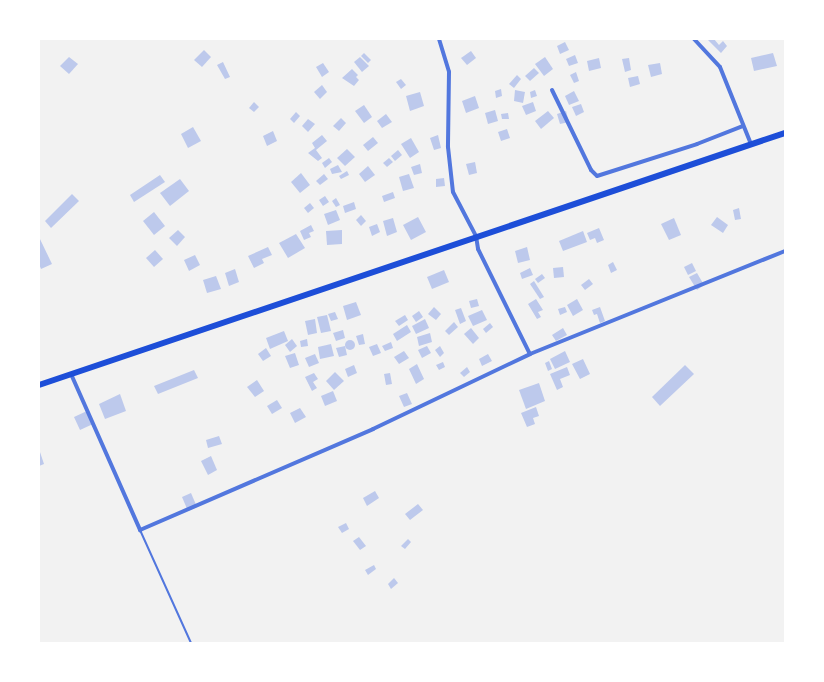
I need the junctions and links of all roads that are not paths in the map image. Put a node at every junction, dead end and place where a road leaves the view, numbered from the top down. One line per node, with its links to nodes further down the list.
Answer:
1 (439, 39): 7 (street)
2 (694, 39): 4 (street)
3 (552, 90): 4 (street)
4 (743, 126): 6 (street)
5 (785, 133): 6 (main road)
6 (751, 144): 7 (main road)
7 (476, 236): 9 (street); 10 (main road)
8 (785, 251): 9 (street)
9 (530, 354): 12 (street)
10 (71, 374): 11 (main road); 12 (street)
11 (39, 385)
12 (140, 530): 13 (lane)
13 (191, 643)

